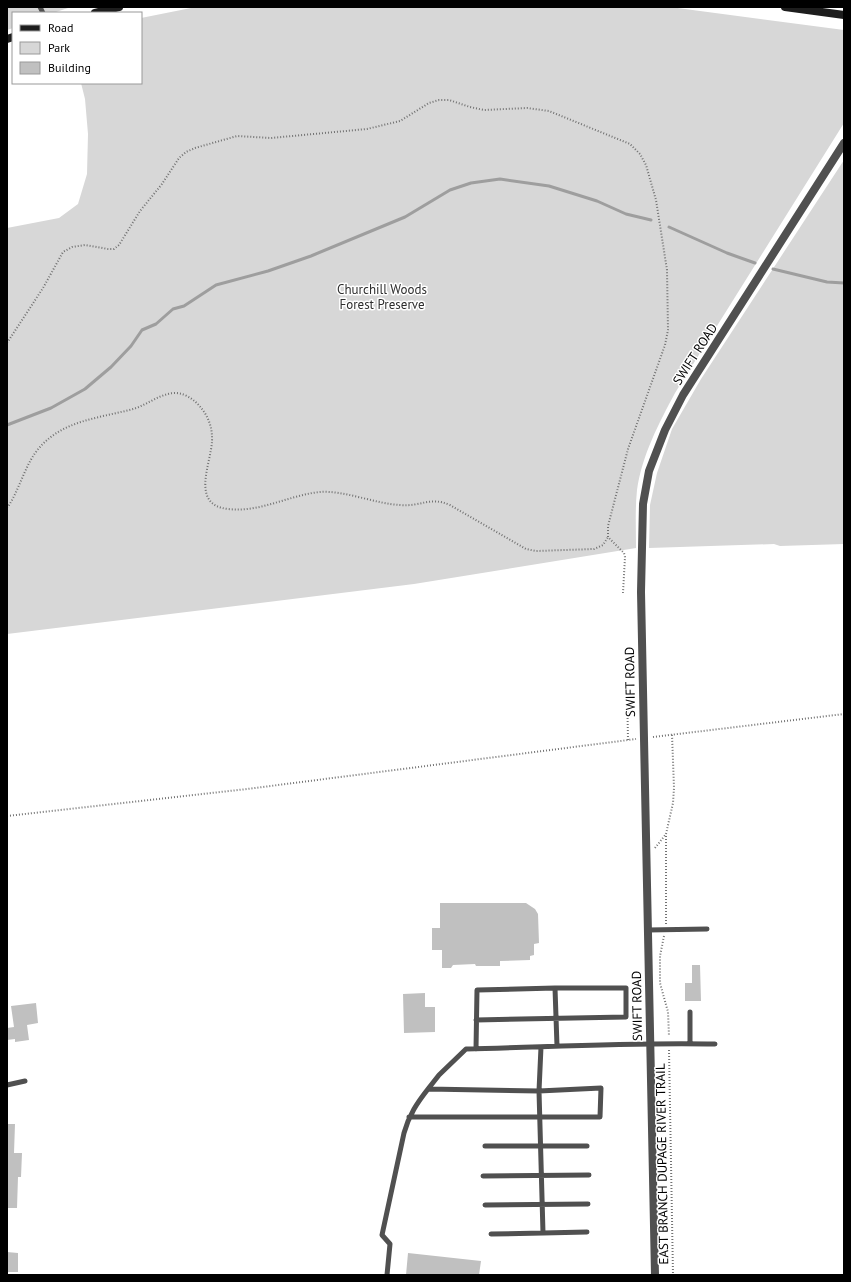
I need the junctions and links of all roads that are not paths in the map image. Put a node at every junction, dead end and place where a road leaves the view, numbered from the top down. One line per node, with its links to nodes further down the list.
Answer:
1 (119, 7): 3 (main road)
2 (785, 7): 4 (main road)
3 (99, 12)
4 (844, 15)
5 (844, 143): 7 (street, SWIFT ROAD)
6 (707, 929): 7 (lane)
7 (648, 930): 12 (street, SWIFT ROAD)
8 (555, 988): 10 (lane); 10 (lane); 11 (lane)
9 (690, 1012): 13 (lane)
10 (556, 1019): 11 (lane); 15 (lane)
11 (476, 1020): 17 (lane)
12 (650, 1043): 13 (lane); 15 (lane); 37 (street, SWIFT ROAD)
13 (690, 1044): 14 (lane)
14 (715, 1044)
15 (557, 1046): 16 (lane)
16 (541, 1047): 17 (lane); 21 (lane)
17 (476, 1049): 20 (lane)
18 (24, 1081): 19 (lane)
19 (7, 1085)
20 (428, 1089): 21 (lane); 22 (lane)
21 (539, 1091): 23 (lane); 23 (lane)
22 (408, 1117): 23 (lane); 36 (lane)
23 (540, 1117): 25 (lane)
24 (485, 1146): 25 (lane)
25 (541, 1146): 26 (lane); 27 (lane)
26 (587, 1146)
27 (542, 1175): 28 (lane); 29 (lane); 32 (lane)
28 (589, 1175)
29 (483, 1176)
30 (588, 1204): 32 (lane)
31 (485, 1205): 32 (lane)
32 (542, 1205): 34 (lane)
33 (587, 1232): 34 (lane)
34 (543, 1233): 35 (lane)
35 (491, 1234)
36 (387, 1275)
37 (655, 1275)

